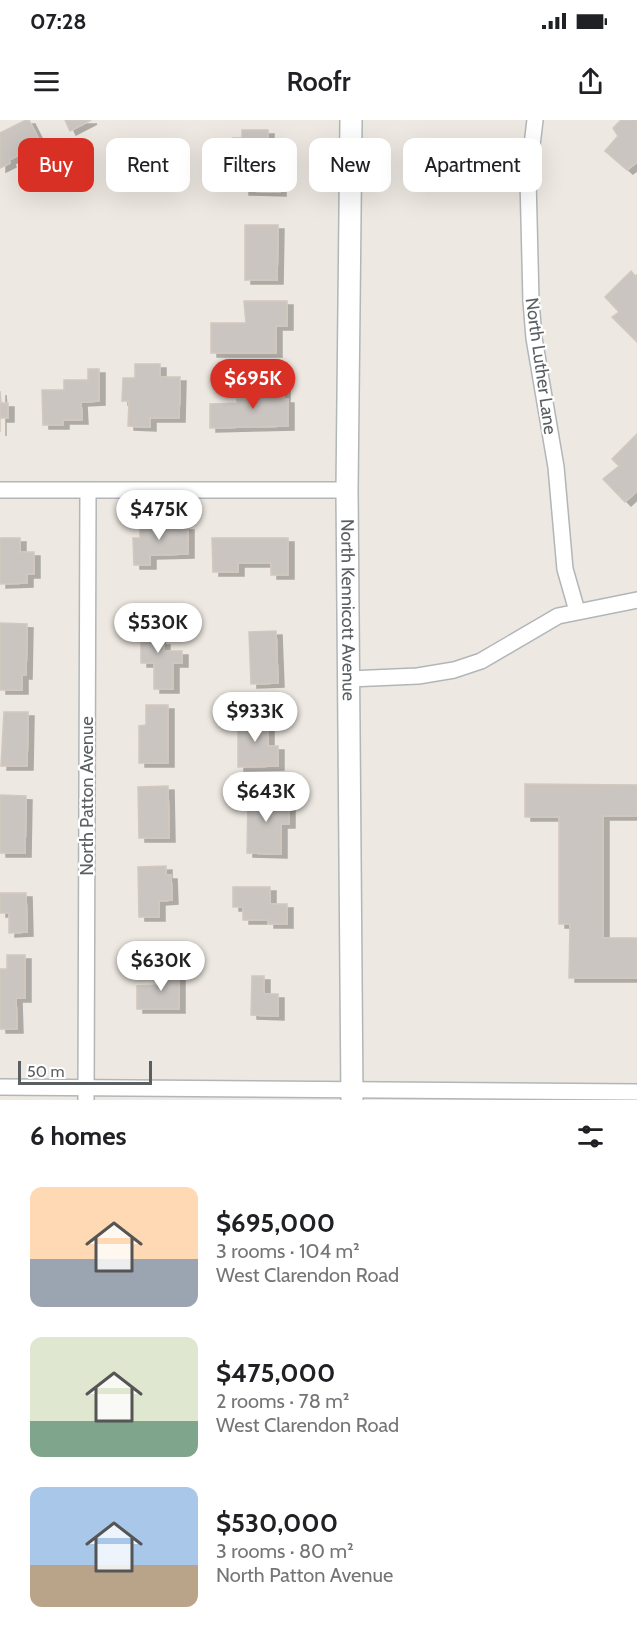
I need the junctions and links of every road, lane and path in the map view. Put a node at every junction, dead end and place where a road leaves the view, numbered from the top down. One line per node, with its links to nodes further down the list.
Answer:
1 (351, 120): 4 (street, North Kennicott Avenue)
2 (535, 120): 7 (street, North Luther Lane)
3 (0, 490): 5 (street)
4 (347, 490): 5 (street); 8 (street, North Kennicott Avenue)
5 (88, 491): 11 (street, North Patton Avenue)
6 (637, 600): 7 (street)
7 (577, 611): 8 (street)
8 (349, 679): 12 (street, North Kennicott Avenue)
9 (0, 1087): 11 (street)
10 (637, 1092): 13 (street)
11 (86, 1094): 12 (street)
12 (352, 1095): 13 (street)
13 (618, 1096)

